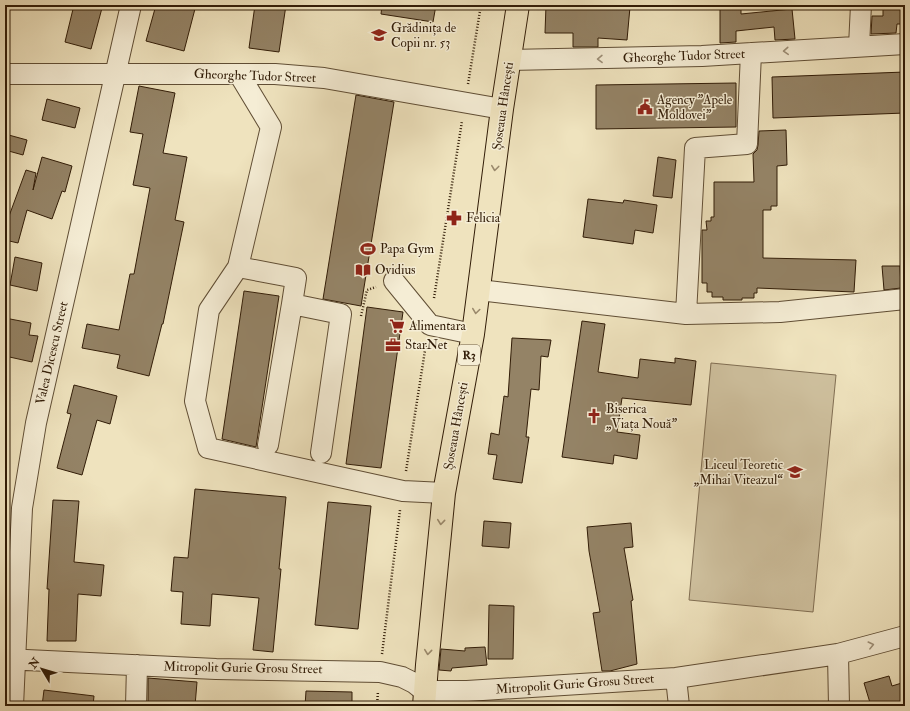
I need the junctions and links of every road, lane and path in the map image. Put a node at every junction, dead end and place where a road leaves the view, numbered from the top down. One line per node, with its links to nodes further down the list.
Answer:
1 (131, 5): 9 (street, Valea Dicescu Street)
2 (481, 5): 12 (path)
3 (518, 5): 8 (main road, Șoseaua Hâncești / R3)
4 (861, 5): 6 (street)
5 (905, 44): 6 (street, Gheorghe Tudor Street)
6 (859, 46): 7 (street, Gheorghe Tudor Street, one-way to 7)
7 (751, 53): 8 (street, Gheorghe Tudor Street, one-way to 8); 20 (street)
8 (509, 60): 13 (main road, Șoseaua Hâncești / R3)
9 (116, 73): 10 (street, Gheorghe Tudor Street); 11 (street, Gheorghe Tudor Street); 29 (street, Valea Dicescu Street)
10 (5, 74)
11 (239, 74): 12 (street, Gheorghe Tudor Street); 14 (street)
12 (464, 103): 13 (street, Gheorghe Tudor Street); 21 (path)
13 (502, 109): 16 (main road, Șoseaua Hâncești / R3, one-way to 16)
14 (238, 267): 18 (street); 25 (street)
15 (394, 281): 19 (path); 21 (street)
16 (479, 290): 20 (street); 22 (main road, Șoseaua Hâncești / R3, one-way to 22)
17 (905, 299): 20 (street)
18 (292, 304): 19 (street); 23 (street)
19 (341, 314): 24 (street)
20 (686, 314)
21 (430, 325): 22 (street); 25 (path)
22 (473, 334): 26 (main road, Șoseaua Hâncești / R3)
23 (268, 445)
24 (320, 453)
25 (402, 491): 26 (street); 31 (path)
26 (444, 493): 33 (main road, Șoseaua Hâncești / R3, one-way to 33)
27 (905, 636): 28 (street, Mitropolit Gurie Grosu Street, one-way to 27)
28 (838, 654): 32 (street, Mitropolit Gurie Grosu Street); 38 (street)
29 (10, 659): 30 (street, Mitropolit Gurie Grosu Street); 34 (street, Valea Dicescu Street)
30 (137, 665): 31 (street, Mitropolit Gurie Grosu Street); 35 (street)
31 (380, 672): 33 (street, Mitropolit Gurie Grosu Street); 36 (path)
32 (676, 678): 33 (street, Mitropolit Gurie Grosu Street); 37 (street)
33 (424, 698)
34 (13, 706)
35 (136, 706)
36 (376, 706)
37 (679, 706)
38 (839, 706)

